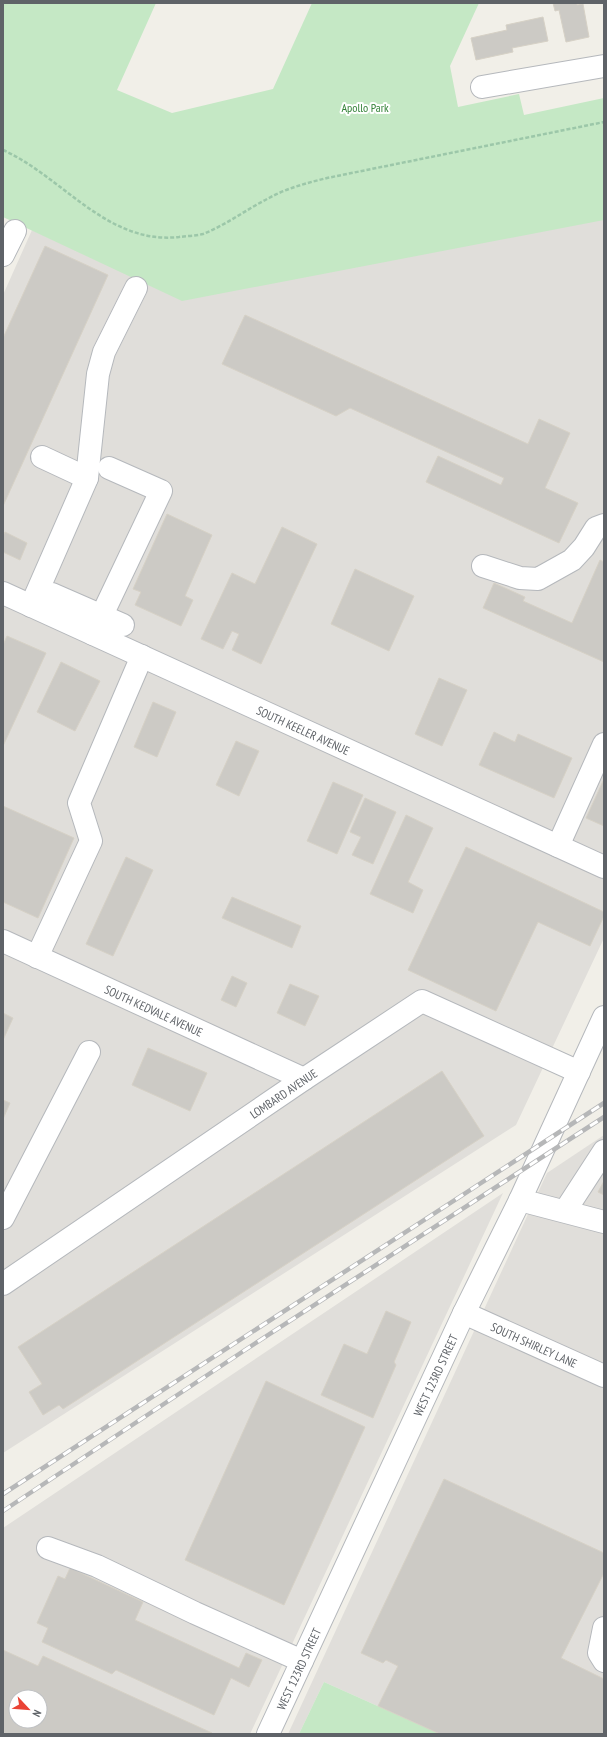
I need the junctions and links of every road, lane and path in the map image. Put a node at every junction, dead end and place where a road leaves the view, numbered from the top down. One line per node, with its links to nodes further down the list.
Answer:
1 (604, 66): 2 (street)
2 (482, 87)
3 (604, 122): 4 (path)
4 (3, 150)
5 (15, 231): 6 (street)
6 (3, 255)
7 (136, 288): 10 (street)
8 (42, 457): 10 (street)
9 (109, 468): 16 (street)
10 (87, 478): 15 (street)
11 (604, 525): 12 (street)
12 (482, 566)
13 (3, 593): 15 (street, SOUTH KEELER AVENUE)
14 (52, 594): 16 (street)
15 (31, 606): 16 (street, SOUTH KEELER AVENUE)
16 (97, 625): 17 (street); 18 (street, SOUTH KEELER AVENUE)
17 (123, 625)
18 (142, 656): 20 (street, SOUTH KEELER AVENUE); 23 (street)
19 (604, 744): 20 (street)
20 (558, 846): 21 (street, SOUTH KEELER AVENUE)
21 (604, 867)
22 (3, 941): 23 (street, SOUTH KEDVALE AVENUE)
23 (37, 957): 27 (street, SOUTH KEDVALE AVENUE)
24 (604, 1017): 26 (street, WEST 123RD STREET)
25 (89, 1052): 31 (street)
26 (579, 1072): 27 (street, LOMBARD AVENUE); 29 (street, WEST 123RD STREET)
27 (304, 1079): 33 (street, LOMBARD AVENUE)
28 (604, 1150): 30 (street)
29 (520, 1200): 30 (street); 34 (street, WEST 123RD STREET)
30 (566, 1211): 32 (street)
31 (3, 1218)
32 (604, 1222)
33 (3, 1284)
34 (464, 1313): 35 (street, SOUTH SHIRLEY LANE); 38 (street, WEST 123RD STREET)
35 (604, 1376)
36 (48, 1548): 38 (street)
37 (604, 1628): 39 (street)
38 (302, 1661): 40 (street, WEST 123RD STREET)
39 (604, 1661)
40 (268, 1734)

